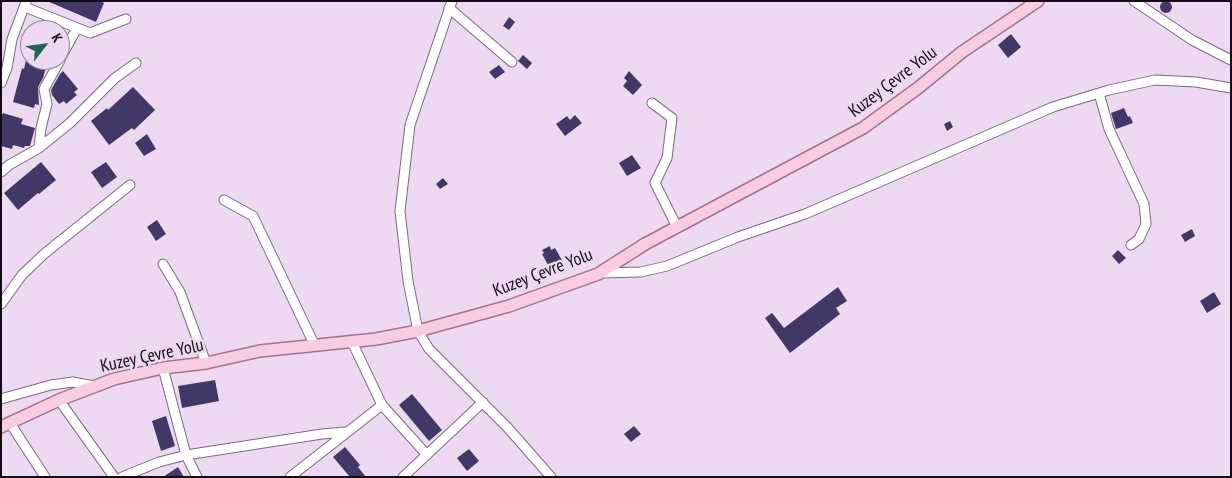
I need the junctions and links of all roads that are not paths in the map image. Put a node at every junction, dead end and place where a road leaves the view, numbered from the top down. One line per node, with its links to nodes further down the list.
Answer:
1 (1038, 1): 20 (main road, Kuzey Çevre Yolu)
2 (1134, 1): 8 (street)
3 (26, 4): 6 (street); 12 (street)
4 (451, 5): 9 (street); 25 (street)
5 (126, 19): 6 (street)
6 (77, 28): 7 (street)
7 (70, 41)
8 (1231, 60)
9 (512, 62)
10 (136, 63): 16 (street)
11 (54, 70): 16 (street)
12 (1, 83)
13 (1231, 88): 14 (street)
14 (1099, 93): 21 (street); 23 (street)
15 (652, 103): 20 (street)
16 (40, 148): 17 (street)
17 (1, 172)
18 (130, 185): 24 (street)
19 (224, 200): 27 (street)
20 (677, 227): 23 (main road, Kuzey Çevre Yolu)
21 (1131, 245)
22 (163, 264): 28 (street)
23 (598, 274): 25 (main road, Kuzey Çevre Yolu)
24 (1, 304)
25 (418, 331): 26 (main road, Kuzey Çevre Yolu); 33 (street)
26 (352, 342): 27 (main road, Kuzey Çevre Yolu); 34 (street)
27 (315, 346): 28 (main road, Kuzey Çevre Yolu)
28 (206, 363): 29 (main road, Kuzey Çevre Yolu)
29 (163, 368): 30 (main road, Kuzey Çevre Yolu); 37 (street)
30 (94, 386): 31 (street); 32 (main road, Kuzey Çevre Yolu)
31 (1, 399)
32 (59, 400): 35 (main road, Kuzey Çevre Yolu); 39 (street)
33 (483, 402): 38 (street); 45 (street)
34 (382, 405): 36 (street); 38 (street)
35 (6, 425): 40 (street)
36 (345, 432): 37 (street); 43 (street)
37 (186, 455): 41 (street); 42 (street)
38 (426, 455): 44 (street)
39 (110, 476)
40 (45, 477)
41 (122, 477)
42 (197, 477)
43 (290, 477)
44 (403, 477)
45 (551, 477)

